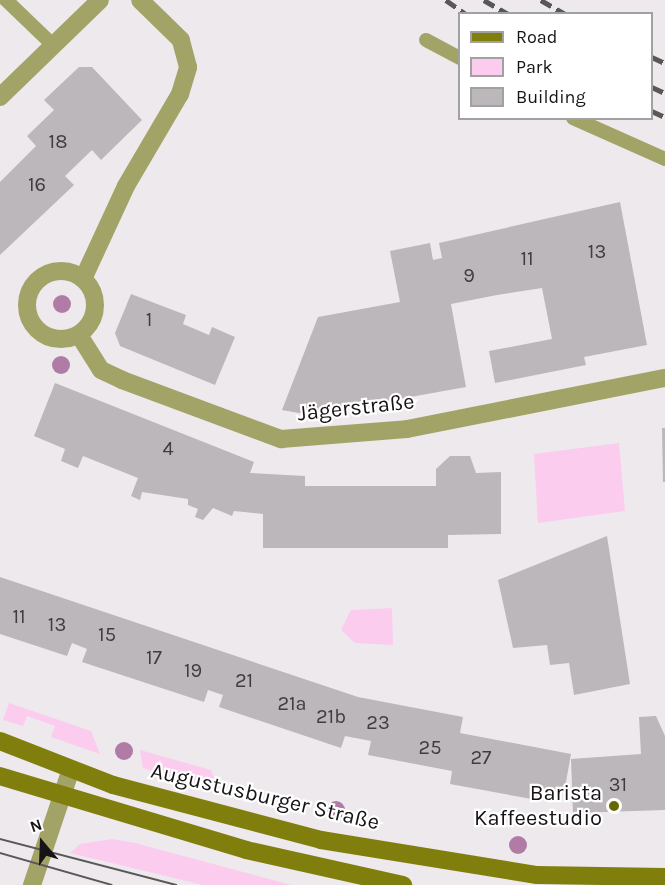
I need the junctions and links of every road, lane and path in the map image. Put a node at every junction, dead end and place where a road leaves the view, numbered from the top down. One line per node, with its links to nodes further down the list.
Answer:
1 (6, 0): 5 (lane)
2 (140, 0): 10 (street)
3 (99, 1): 5 (street)
4 (426, 40): 6 (lane)
5 (54, 46): 7 (street)
6 (458, 57)
7 (0, 97)
8 (577, 120): 9 (lane)
9 (665, 159)
10 (83, 279): 11 (street); 11 (street)
11 (79, 335): 12 (street, Jägerstraße)
12 (665, 378)
13 (0, 741): 14 (main road, Augustusburger Straße)
14 (70, 772): 16 (street); 17 (main road, Augustusburger Straße)
15 (0, 776): 16 (main road)
16 (62, 795): 18 (street); 19 (main road)
17 (665, 877)
18 (32, 885)
19 (403, 885)

